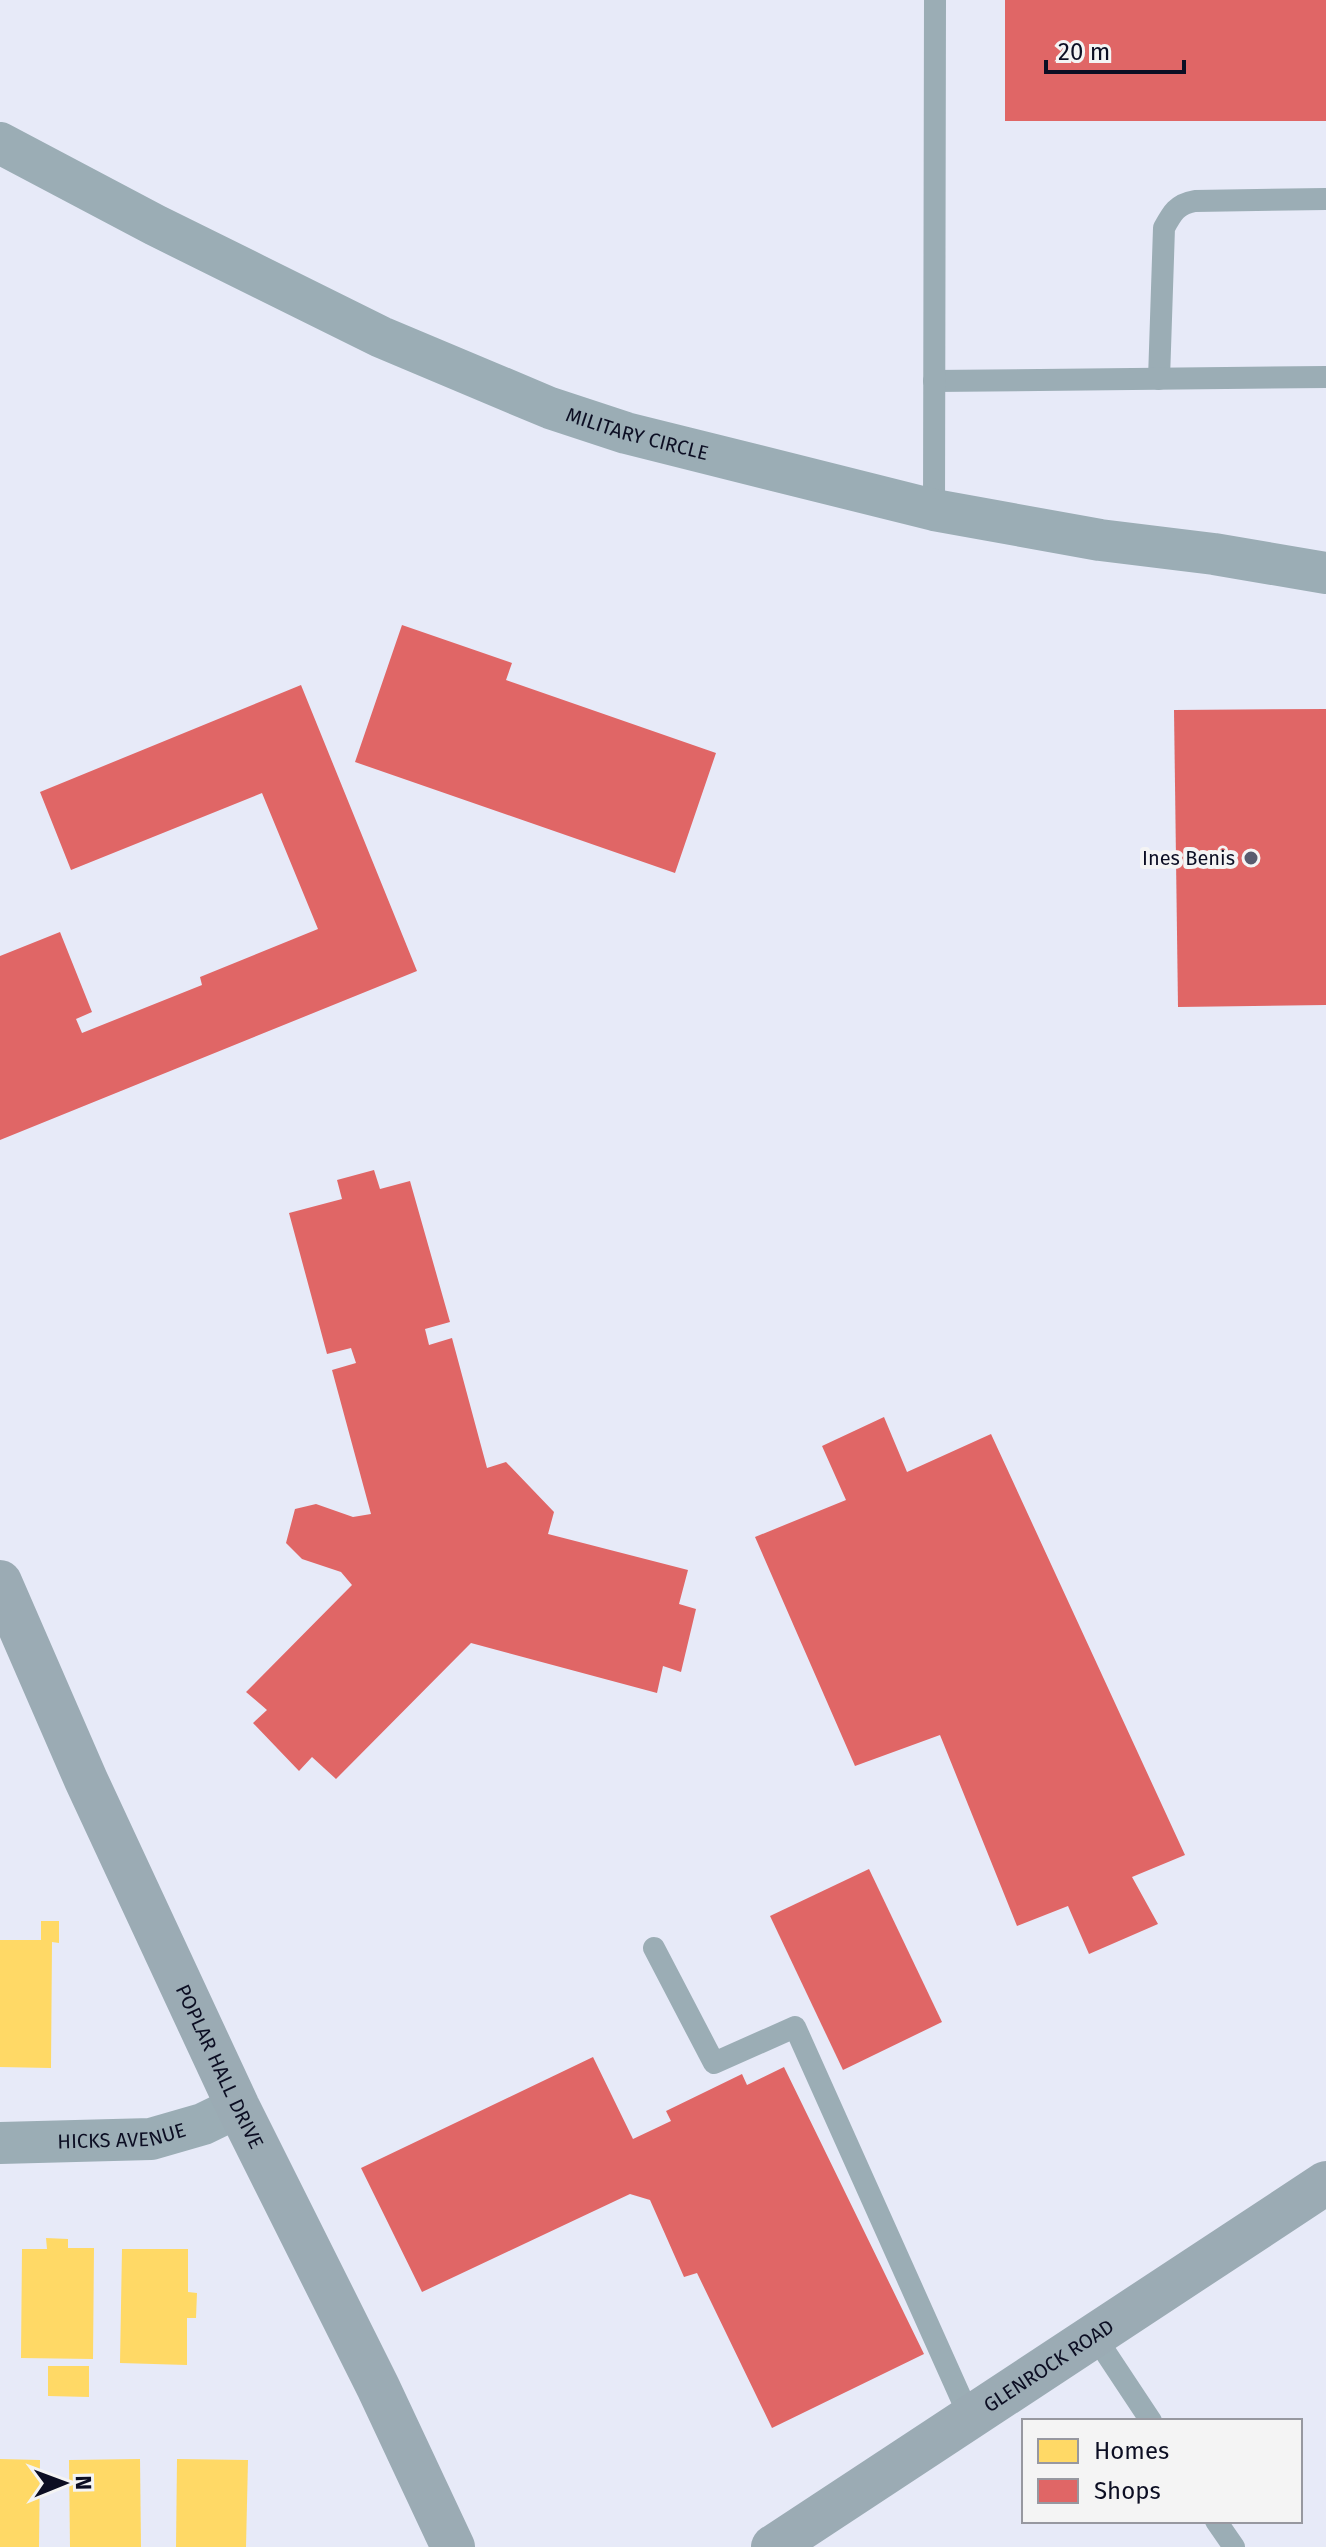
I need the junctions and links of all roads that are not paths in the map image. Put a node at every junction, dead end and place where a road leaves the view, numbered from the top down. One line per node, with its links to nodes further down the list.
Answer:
1 (935, 0): 6 (lane)
2 (0, 143): 7 (street, MILITARY CIRCLE)
3 (1326, 199): 5 (lane)
4 (1326, 377): 5 (lane)
5 (1159, 379): 6 (lane)
6 (934, 381): 7 (lane)
7 (934, 510): 8 (street, MILITARY CIRCLE)
8 (1326, 573)
9 (0, 1582): 10 (street, POPLAR HALL DRIVE)
10 (9, 1622): 12 (street, POPLAR HALL DRIVE)
11 (654, 1948): 16 (lane)
12 (238, 2107): 13 (street, HICKS AVENUE); 19 (street, POPLAR HALL DRIVE)
13 (0, 2143)
14 (1326, 2183): 15 (street, GLENROCK ROAD)
15 (1094, 2335): 16 (street, GLENROCK ROAD); 17 (lane)
16 (970, 2418): 20 (street, GLENROCK ROAD)
17 (1150, 2419)
18 (1217, 2523): 21 (lane)
19 (453, 2547)
20 (773, 2547)
21 (1234, 2547)

